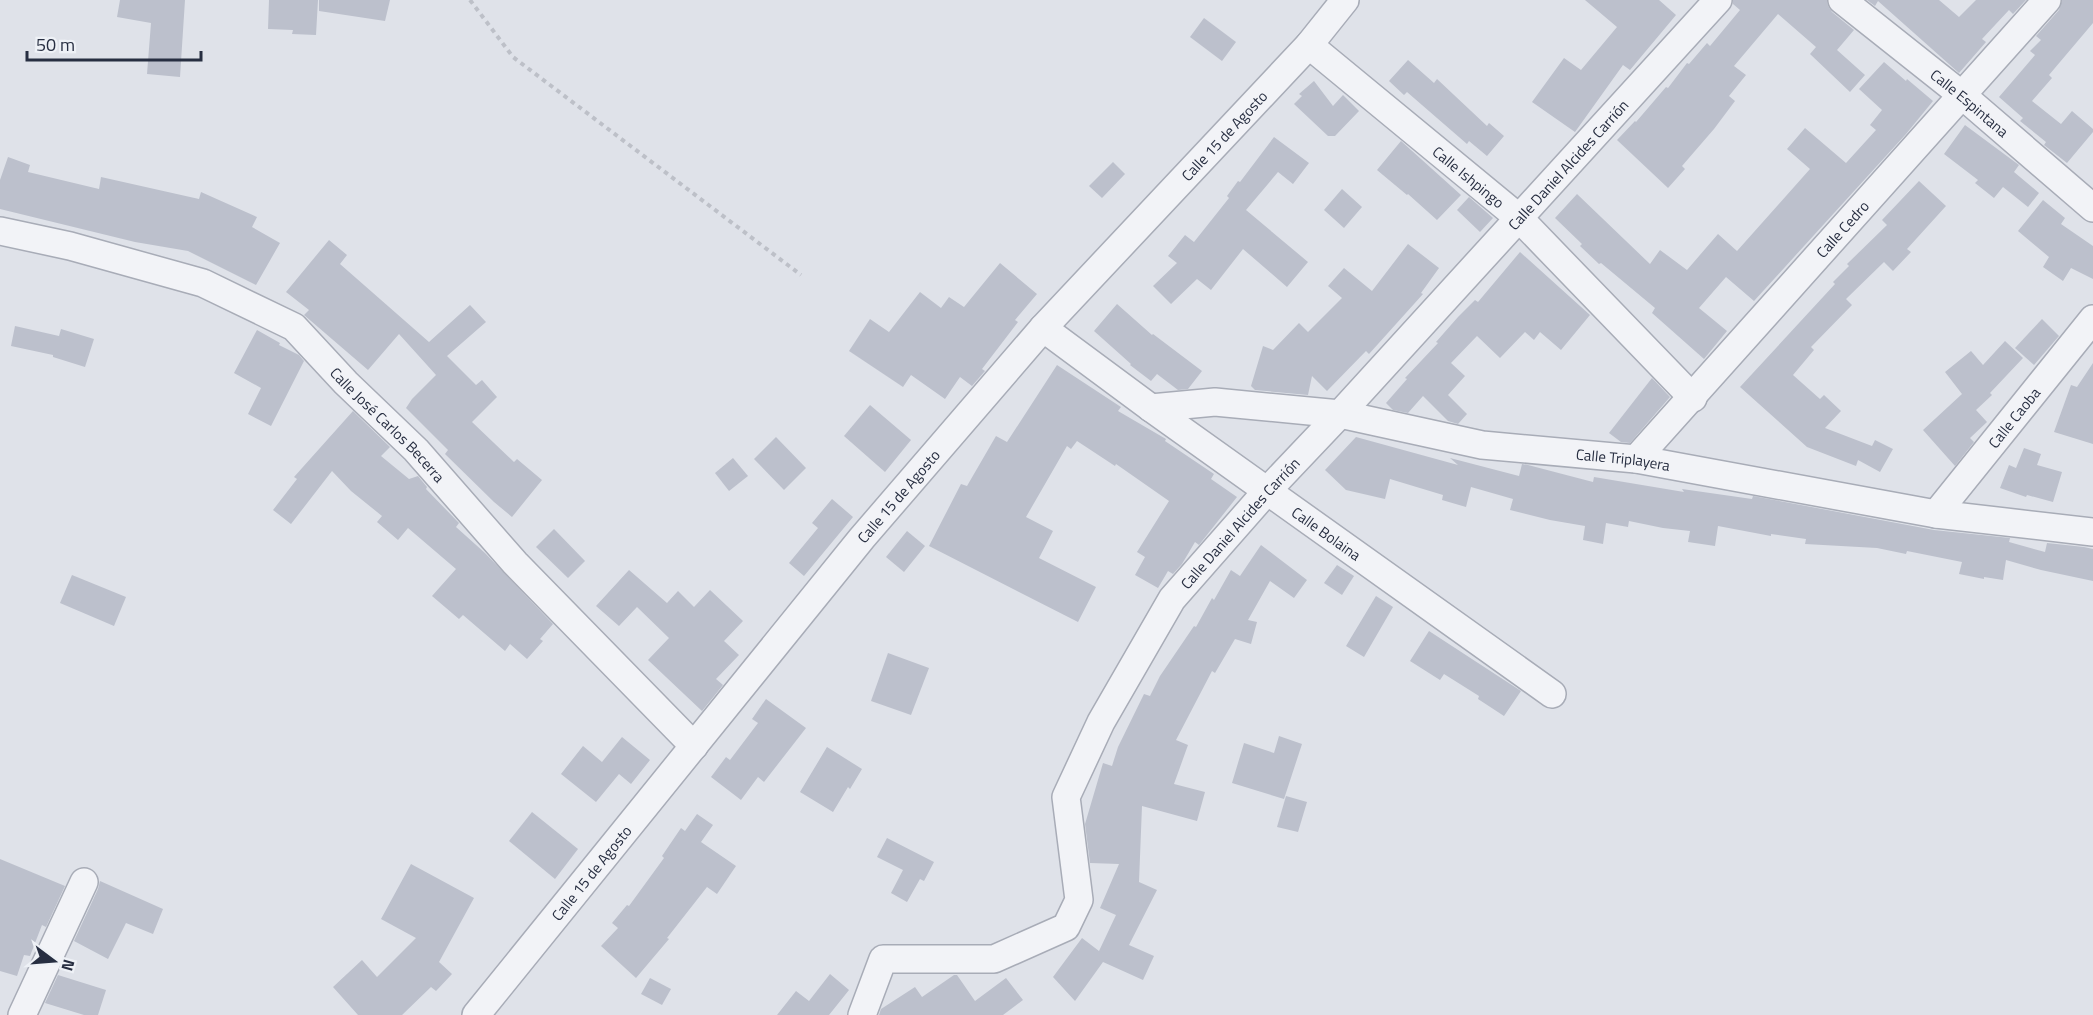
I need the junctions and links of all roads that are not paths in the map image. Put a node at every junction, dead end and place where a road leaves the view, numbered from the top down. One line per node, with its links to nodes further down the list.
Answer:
1 (1345, 0): 5 (street, Calle 15 de Agosto)
2 (1718, 0): 8 (street, Calle Daniel Alcides Carrión)
3 (1842, 0): 6 (street, Calle Espintana)
4 (2047, 0): 6 (street, Calle Cedro)
5 (1309, 45): 8 (street, Calle Ishpingo); 11 (street, Calle 15 de Agosto)
6 (1963, 96): 7 (street, Calle Espintana); 12 (street, Calle Cedro)
7 (2093, 207)
8 (1519, 218): 12 (street, Calle Ishpingo); 14 (street, Calle Daniel Alcides Carrión)
9 (0, 231): 20 (street, Calle José Carlos Becerra)
10 (2093, 320): 17 (street, Calle Caoba)
11 (1043, 328): 13 (street, Calle Bolaina); 20 (street, Calle 15 de Agosto)
12 (1693, 398): 15 (street, Calle Cedro)
13 (1151, 408): 14 (street, Calle Triplayera); 16 (street, Calle Bolaina)
14 (1340, 414): 15 (street, Calle Triplayera); 16 (street, Calle Daniel Alcides Carrión)
15 (1636, 459): 17 (street, Calle Triplayera)
16 (1267, 491): 19 (street, Calle Bolaina); 24 (street, Calle Daniel Alcides Carrión)
17 (1936, 514): 18 (street, Calle Triplayera)
18 (2093, 532)
19 (1552, 694)
20 (694, 746): 23 (street, Calle 15 de Agosto)
21 (84, 882): 22 (street)
22 (22, 1015)
23 (476, 1015)
24 (862, 1015)

